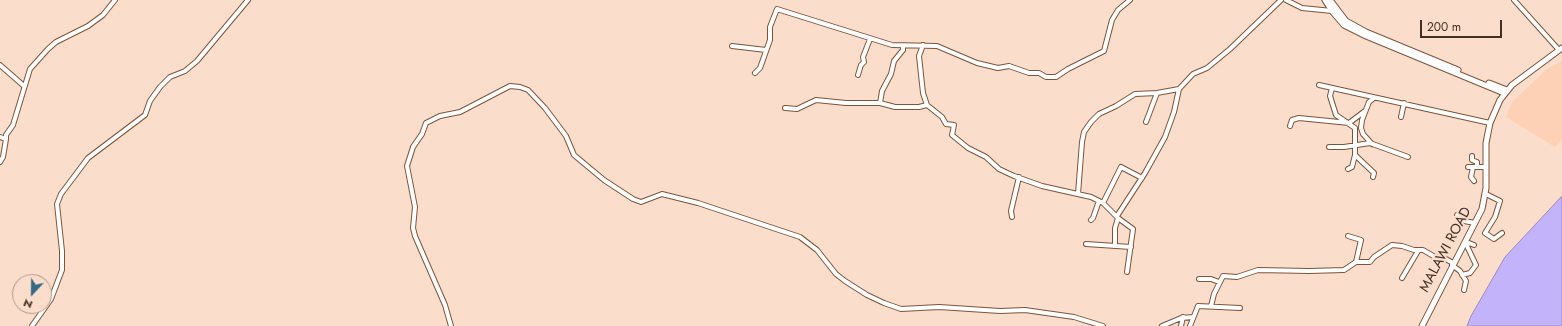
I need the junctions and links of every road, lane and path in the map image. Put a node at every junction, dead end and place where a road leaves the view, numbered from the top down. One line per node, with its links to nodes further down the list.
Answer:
1 (115, 0): 21 (street)
2 (248, 0): 82 (street)
3 (1130, 0): 11 (street)
4 (1281, 0): 23 (street)
5 (1286, 0): 9 (street)
6 (1325, 0): 9 (main road)
7 (1330, 0): 22 (main road)
8 (1514, 0): 14 (street)
9 (1332, 11): 22 (main road)
10 (870, 39): 13 (street); 15 (street); 18 (street)
11 (923, 45): 13 (street); 31 (street)
12 (732, 46): 15 (street)
13 (903, 46): 29 (street)
14 (1560, 49): 20 (main road, MALAWI ROAD)
15 (766, 50): 17 (street)
16 (0, 65): 21 (street)
17 (755, 73)
18 (858, 75)
19 (1319, 85): 24 (street)
20 (1512, 85): 22 (main road); 25 (main road, MALAWI ROAD)
21 (24, 86): 40 (street)
22 (1496, 87): 25 (main road); 28 (main road)
23 (1179, 88): 26 (street); 53 (street)
24 (1332, 88): 27 (street); 36 (street)
25 (1506, 92): 28 (main road, MALAWI ROAD)
26 (1157, 93): 35 (street); 55 (street)
27 (1374, 98): 30 (street); 33 (street)
28 (1500, 100): 37 (main road, MALAWI ROAD)
29 (880, 103): 31 (street); 32 (street)
30 (1404, 103): 34 (street); 37 (street)
31 (927, 105): 51 (street)
32 (785, 108)
33 (1365, 111): 36 (street); 41 (street)
34 (1401, 116)
35 (1146, 122)
36 (1349, 123): 38 (street); 42 (street)
37 (1490, 123): 49 (main road, MALAWI ROAD)
38 (1290, 126)
39 (0, 137): 40 (street)
40 (6, 139): 47 (street)
41 (1372, 144): 42 (street); 46 (street)
42 (1355, 145): 43 (street); 44 (street)
43 (1329, 147)
44 (1355, 155): 50 (street); 52 (street)
45 (1472, 156): 48 (street)
46 (1408, 158)
47 (0, 162)
48 (1473, 167): 49 (street); 54 (street)
49 (1486, 167): 56 (main road, MALAWI ROAD)
50 (1348, 169)
51 (1019, 177): 55 (street); 59 (street)
52 (1373, 177)
53 (1142, 178): 57 (street); 60 (street)
54 (1474, 181)
55 (1078, 194): 57 (street)
56 (1486, 194): 62 (main road, MALAWI ROAD); 63 (street)
57 (1101, 202): 60 (street); 61 (street)
58 (1457, 215): 62 (street)
59 (1012, 217)
60 (1118, 217): 67 (street); 68 (street)
61 (1091, 220)
62 (1475, 223): 71 (main road, MALAWI ROAD)
63 (1502, 233)
64 (1348, 236): 70 (street)
65 (1086, 244): 67 (street)
66 (1474, 245): 73 (street)
67 (1115, 246): 68 (street)
68 (1131, 247): 72 (street)
69 (1418, 251): 70 (street); 71 (street); 74 (street)
70 (1356, 262): 76 (street)
71 (1453, 264): 73 (street); 88 (main road, MALAWI ROAD)
72 (1127, 272)
73 (1462, 275): 77 (street)
74 (1402, 278)
75 (1199, 279): 76 (street)
76 (1219, 282): 78 (street)
77 (1464, 290)
78 (1211, 306): 79 (street); 81 (street)
79 (1240, 308)
80 (1184, 317): 81 (street); 85 (street); 86 (street)
81 (1193, 317): 87 (street)
82 (32, 326)
83 (451, 326): 84 (street)
84 (1103, 326)
85 (1162, 326)
86 (1181, 326)
87 (1190, 326)
88 (1422, 326)

